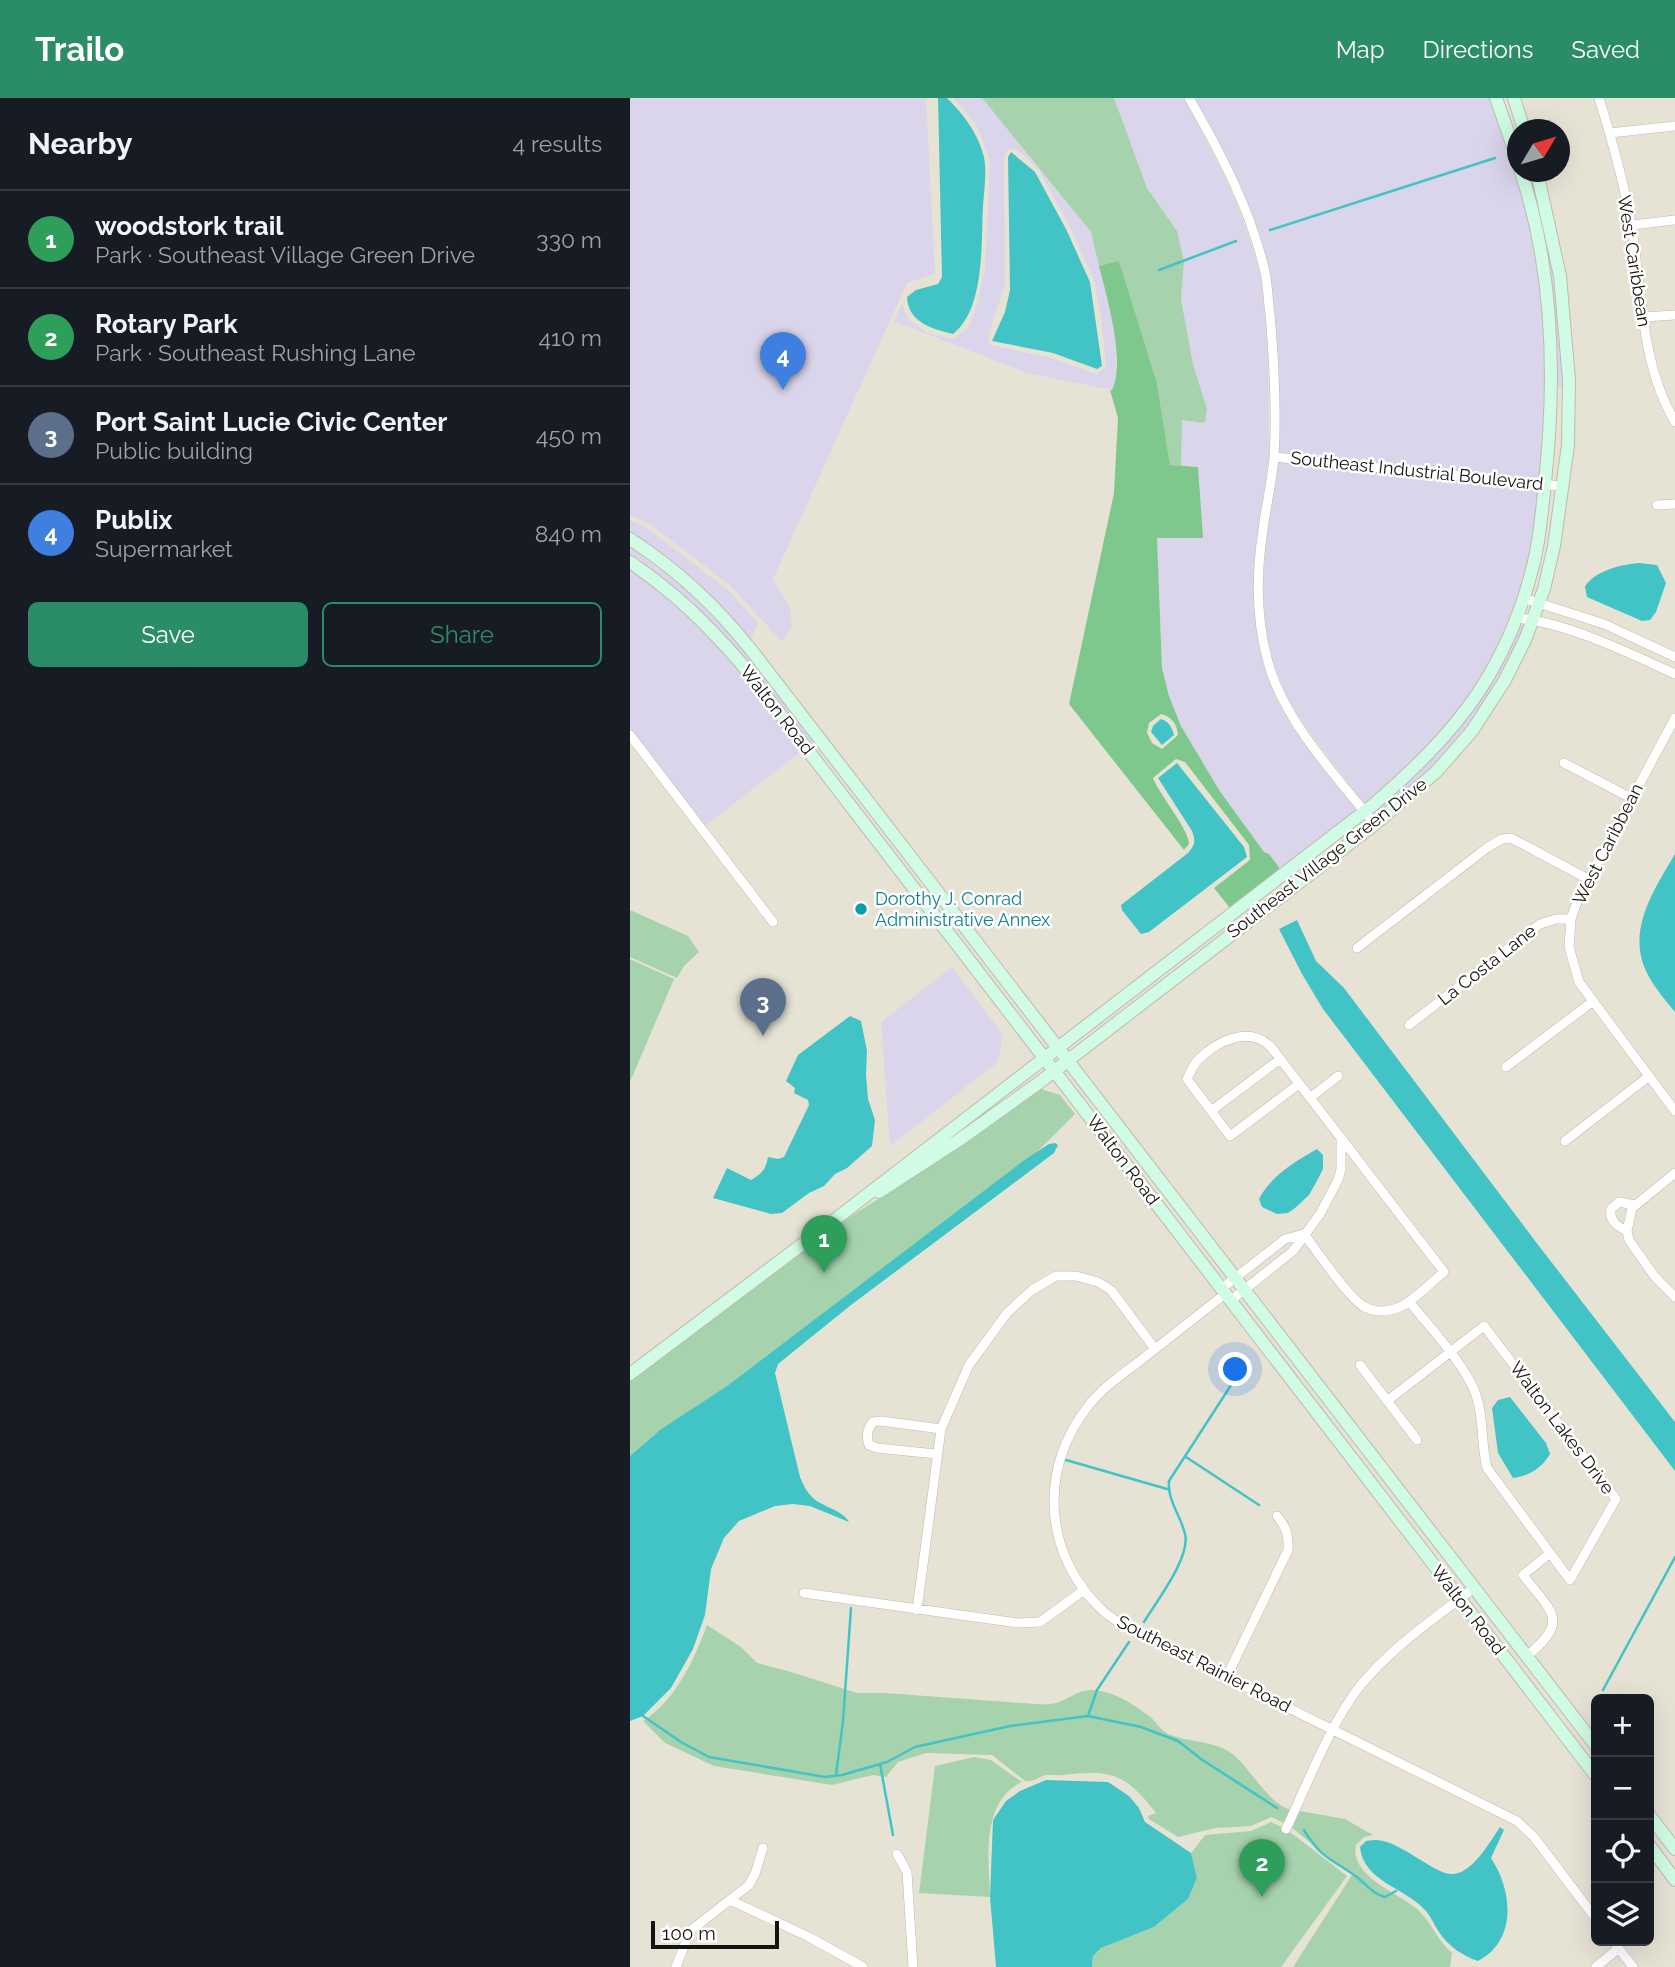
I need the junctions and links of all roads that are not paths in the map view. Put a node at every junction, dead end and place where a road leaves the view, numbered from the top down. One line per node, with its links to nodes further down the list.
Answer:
1 (1189, 98): 19 (street)
2 (1496, 98): 7 (main road)
3 (1514, 98): 5 (main road)
4 (1598, 98): 8 (street, West Caribbean)
5 (1521, 119)
6 (1675, 126): 8 (street)
7 (1507, 131)
8 (1610, 133): 12 (street, West Caribbean)
9 (1524, 182): 15 (main road, Southeast Village Green Drive)
10 (1539, 182): 16 (main road, Southeast Village Green Drive)
11 (1675, 220): 12 (street)
12 (1632, 225): 14 (street, West Caribbean)
13 (1675, 315): 14 (street)
14 (1644, 317): 17 (street, West Caribbean)
15 (1551, 391): 16 (main road); 20 (main road, Southeast Village Green Drive)
16 (1569, 392): 21 (main road, Southeast Village Green Drive)
17 (1672, 412): 18 (street, West Caribbean)
18 (1675, 422)
19 (1274, 457): 20 (street, Southeast Industrial Boulevard); 37 (street)
20 (1545, 484): 21 (street, Southeast Industrial Boulevard); 26 (main road, Southeast Village Green Drive)
21 (1561, 486): 27 (main road, Southeast Village Green Drive)
22 (1675, 504): 23 (street)
23 (1657, 505)
24 (630, 539): 39 (main road, Walton Road)
25 (630, 562): 35 (main road, Walton Road)
26 (1523, 598): 27 (street); 28 (main road, Southeast Village Green Drive)
27 (1539, 604): 29 (main road, Southeast Village Green Drive); 30 (street)
28 (1516, 618): 29 (street); 37 (main road, Southeast Village Green Drive)
29 (1533, 619): 31 (street); 38 (main road, Southeast Village Green Drive)
30 (1675, 657)
31 (1675, 674)
32 (1675, 718): 36 (street, West Caribbean)
33 (630, 735): 44 (street)
34 (1564, 763): 36 (street)
35 (821, 768): 39 (main road); 40 (main road, Walton Road)
36 (1631, 798): 41 (street, West Caribbean)
37 (1364, 811): 38 (street); 48 (main road, Southeast Village Green Drive)
38 (1374, 824): 51 (main road, Southeast Village Green Drive)
39 (890, 828): 42 (main road, Walton Road)
40 (873, 835): 42 (main road); 49 (main road, Walton Road)
41 (1588, 879): 43 (street, West Caribbean); 45 (street)
42 (943, 898): 48 (main road, Walton Road)
43 (1571, 919): 46 (street, West Caribbean); 47 (street, La Costa Lane)
44 (774, 922)
45 (1357, 948)
46 (1592, 1002): 52 (street); 55 (street, West Caribbean)
47 (1409, 1025)
48 (1058, 1046): 49 (main road, Southeast Village Green Drive); 51 (main road, Walton Road)
49 (1044, 1057): 53 (main road, Walton Road); 64 (main road, Southeast Village Green Drive)
50 (1280, 1059): 56 (street); 58 (street); 58 (street)
51 (1068, 1060): 53 (main road, Southeast Village Green Drive); 67 (main road, Walton Road)
52 (1506, 1067)
53 (1055, 1070): 64 (main road, Southeast Village Green Drive); 69 (main road, Walton Road)
54 (1338, 1076): 57 (street)
55 (1648, 1077): 59 (street, West Caribbean); 61 (street)
56 (1299, 1084): 57 (street); 58 (street)
57 (1310, 1098): 60 (street)
58 (1211, 1111)
59 (1675, 1111)
60 (1341, 1139): 66 (street); 71 (street)
61 (1565, 1141)
62 (1675, 1173): 63 (street)
63 (1635, 1205): 65 (street); 65 (street)
64 (837, 1218): 75 (main road, Southeast Village Green Drive)
65 (1627, 1231): 70 (street)
66 (1304, 1234): 67 (street); 68 (street); 71 (street)
67 (1235, 1278): 68 (main road, Walton Road); 69 (street)
68 (1245, 1290): 69 (street); 82 (main road, Walton Road)
69 (1225, 1295): 72 (street, Southeast Rainier Road); 85 (main road, Walton Road)
70 (1675, 1297)
71 (1409, 1300): 73 (street, Walton Lakes Drive)
72 (1155, 1349): 77 (street); 83 (street, Southeast Rainier Road)
73 (1449, 1353): 76 (street, Walton Lakes Drive); 81 (street, Walton Lakes Drive); 81 (street, Walton Lakes Drive)
74 (1360, 1365): 76 (street)
75 (630, 1374)
76 (1387, 1401): 78 (street)
77 (941, 1429): 79 (street); 79 (street)
78 (1417, 1440)
79 (936, 1454): 86 (street)
80 (1276, 1516): 88 (street)
81 (1550, 1553): 87 (street)
82 (1474, 1588): 85 (street); 87 (main road, Walton Road)
83 (1084, 1590): 86 (street); 88 (street, Southeast Rainier Road)
84 (804, 1593): 86 (street)
85 (1460, 1599): 89 (street); 91 (main road, Walton Road)
86 (917, 1610)
87 (1527, 1656): 90 (main road, Walton Road)
88 (1227, 1676): 89 (street, Southeast Rainier Road)
89 (1334, 1730): 93 (street); 100 (street, Southeast Rainier Road)
90 (1591, 1739)
91 (1591, 1769)
92 (1653, 1820): 95 (main road)
93 (1286, 1829)
94 (763, 1848): 99 (street)
95 (1675, 1849)
96 (1654, 1852): 98 (main road)
97 (897, 1854): 105 (street)
98 (1675, 1880)
99 (730, 1900): 103 (street); 104 (street)
100 (1591, 1912)
101 (1614, 1946): 106 (street)
102 (1617, 1946): 107 (street)
103 (676, 1967)
104 (863, 1967)
105 (912, 1967)
106 (1595, 1967)
107 (1633, 1967)

